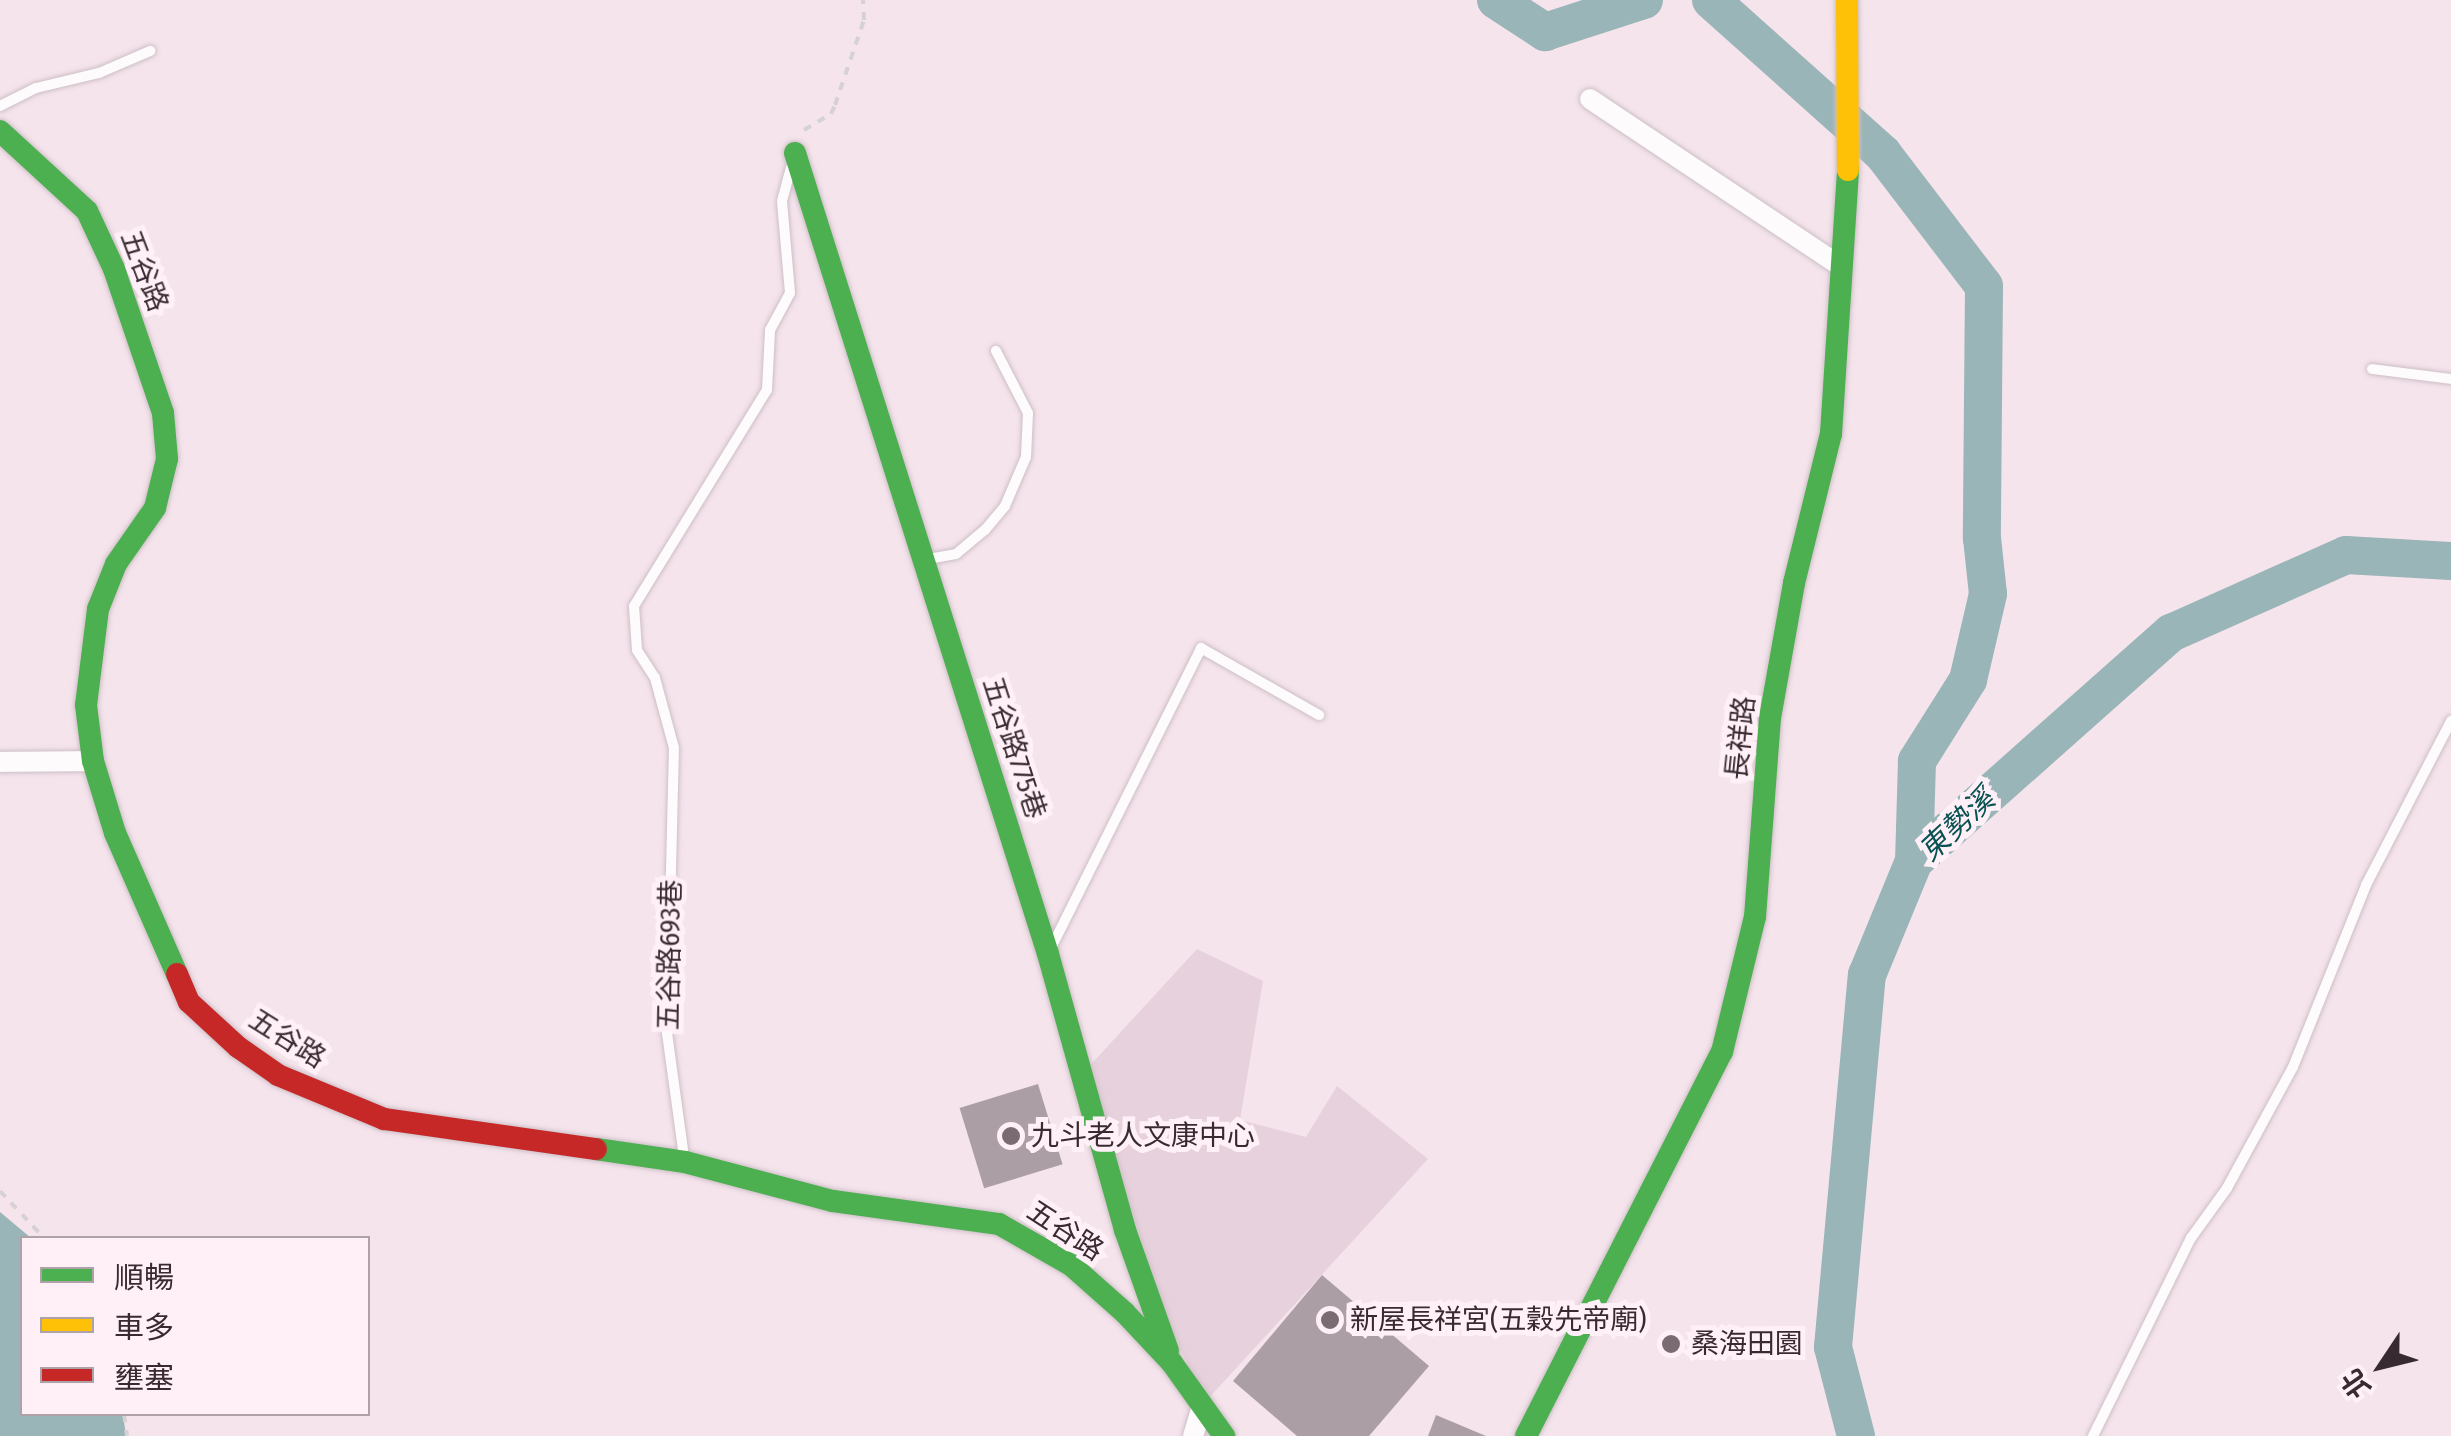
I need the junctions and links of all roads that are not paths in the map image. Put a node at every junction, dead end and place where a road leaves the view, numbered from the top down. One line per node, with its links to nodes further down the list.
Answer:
1 (1846, 0): 7 (street, 長祥路)
2 (150, 51): 4 (lane)
3 (1590, 99): 7 (street)
4 (0, 106)
5 (0, 132): 14 (street, 五谷路)
6 (795, 152): 11 (street, 五谷路775巷); 17 (lane, 五谷路693巷)
7 (1839, 265): 22 (street, 長祥路)
8 (996, 351): 11 (lane)
9 (2372, 369): 10 (lane)
10 (2451, 379)
11 (922, 560): 16 (street, 五谷路775巷)
12 (1318, 715): 16 (lane)
13 (2451, 720): 23 (lane)
14 (93, 761): 15 (street); 17 (street, 五谷路)
15 (0, 762)
16 (1048, 954): 18 (street, 五谷路775巷)
17 (684, 1162): 18 (street, 五谷路)
18 (1172, 1363): 19 (street, 五谷路)
19 (1202, 1407): 20 (street); 21 (street, 五谷路)
20 (1193, 1436)
21 (1224, 1436)
22 (1526, 1436)
23 (2093, 1436)

